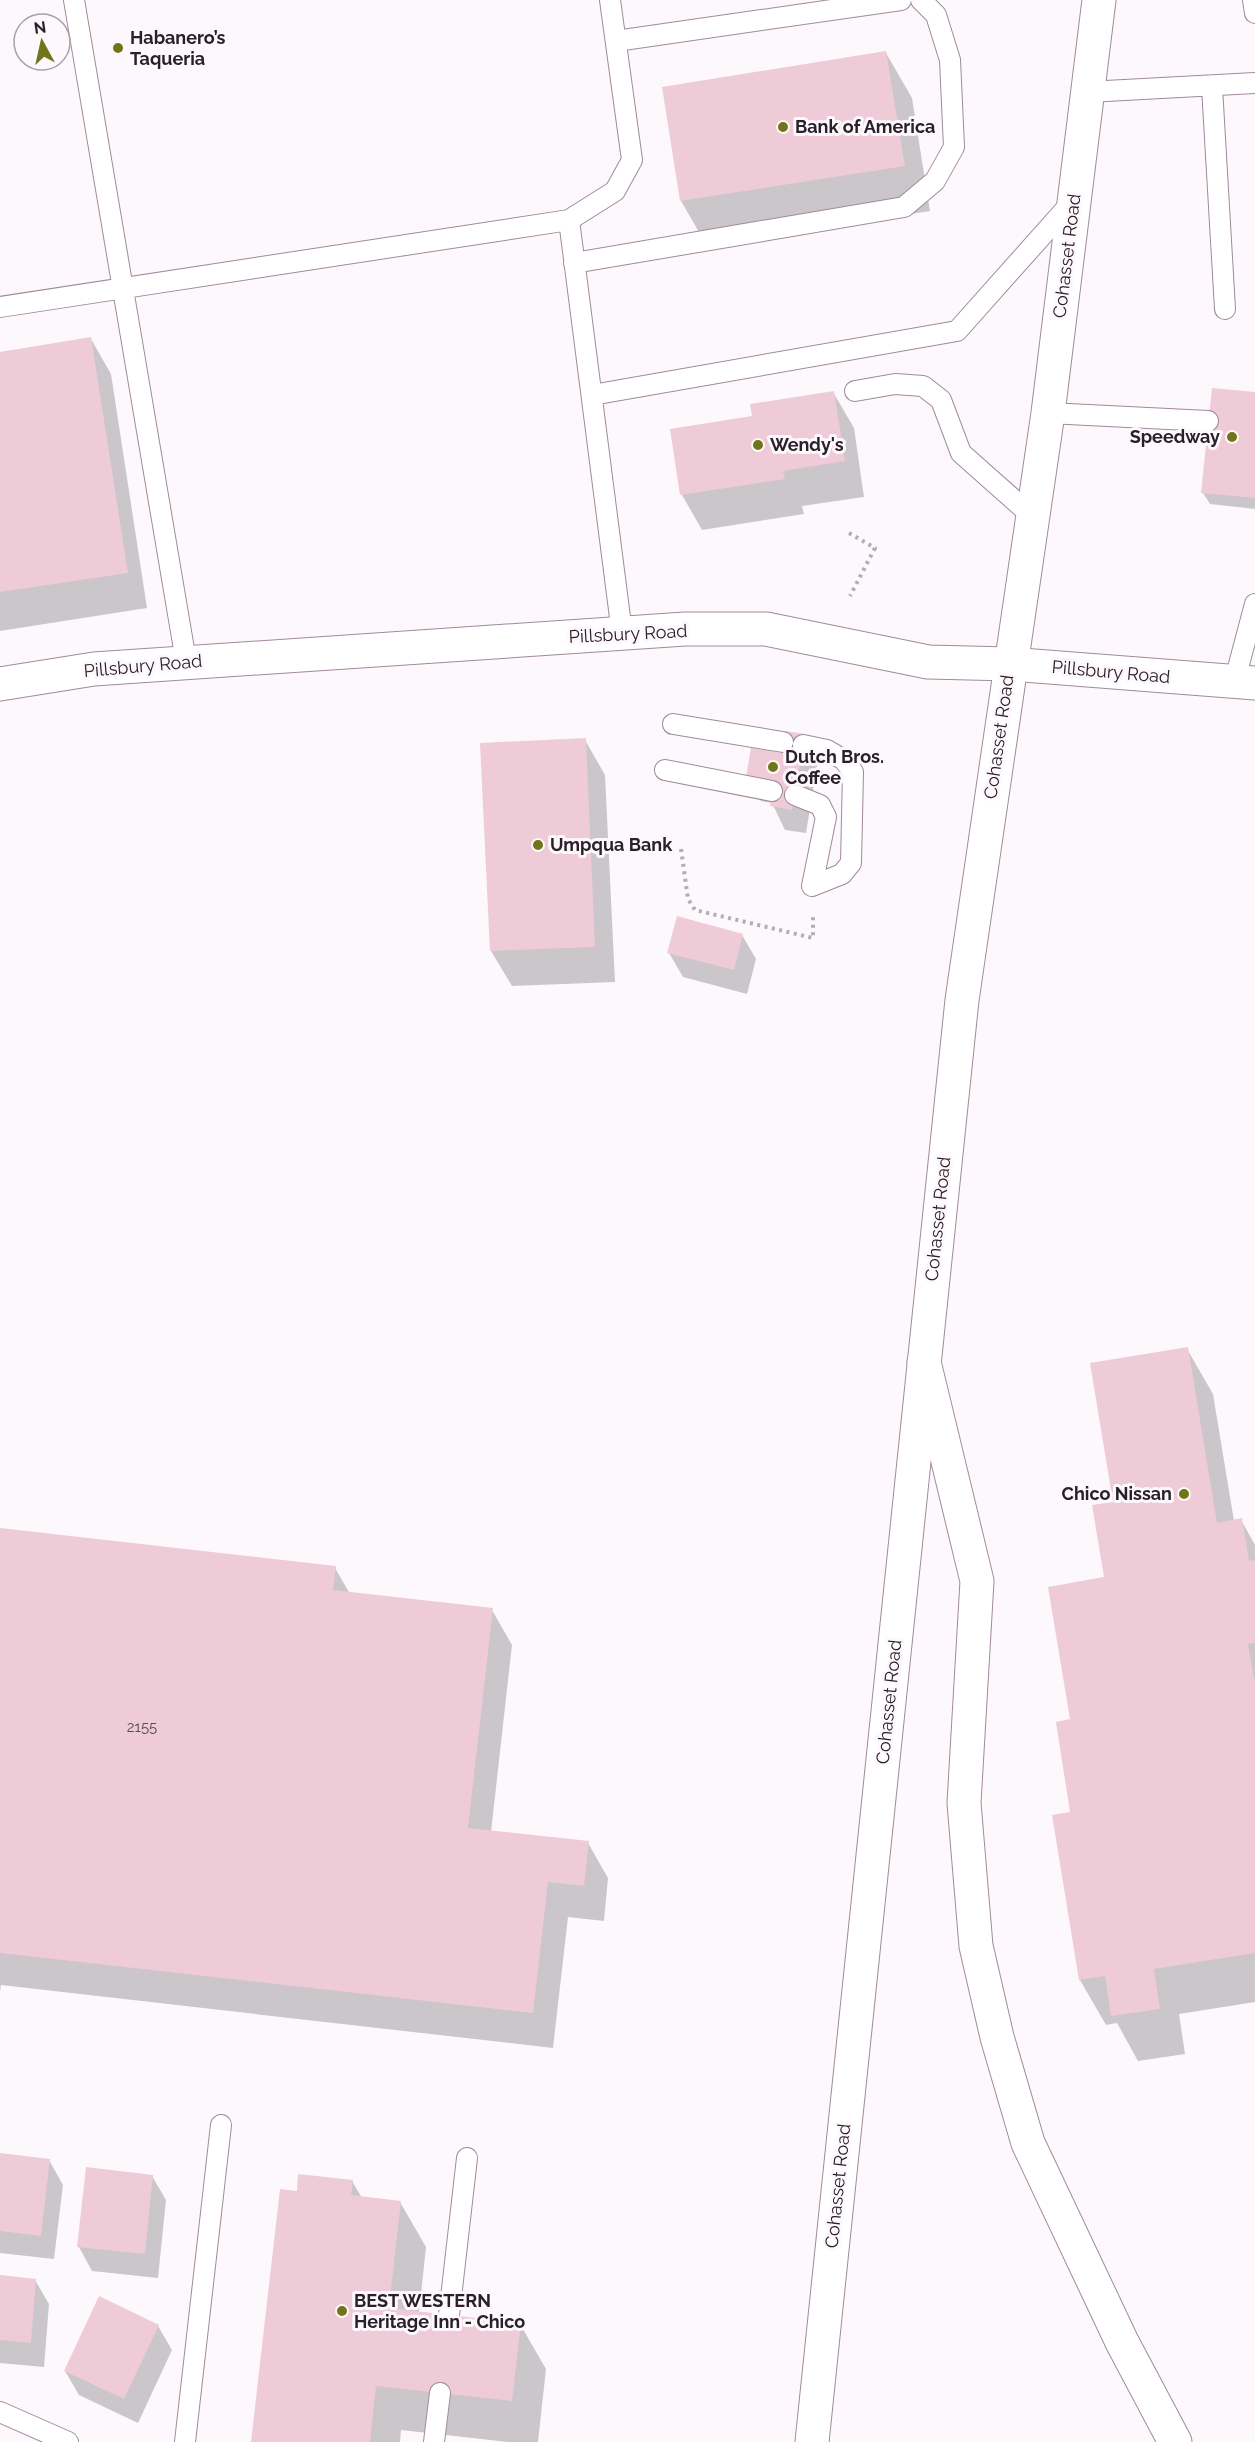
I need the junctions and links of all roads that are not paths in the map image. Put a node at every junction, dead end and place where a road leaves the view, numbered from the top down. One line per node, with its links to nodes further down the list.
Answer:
1 (74, 0): 15 (lane)
2 (610, 0): 8 (lane)
3 (902, 0): 8 (lane)
4 (921, 0): 14 (lane)
5 (1099, 0): 11 (main road, Cohasset Road)
6 (1253, 0): 7 (lane)
7 (1255, 13)
8 (616, 42): 13 (lane)
9 (1255, 83): 10 (lane)
10 (1212, 87): 11 (lane); 17 (lane)
11 (1087, 92): 12 (main road, Cohasset Road)
12 (1074, 200): 19 (lane); 20 (main road, Cohasset Road)
13 (569, 220): 14 (lane); 15 (lane)
14 (574, 263): 19 (lane)
15 (122, 289): 16 (lane); 25 (lane)
16 (0, 307)
17 (1225, 309)
18 (855, 391): 22 (lane)
19 (592, 395): 24 (lane)
20 (1048, 413): 21 (lane); 22 (main road, Cohasset Road)
21 (1208, 421)
22 (1032, 516): 26 (main road, Cohasset Road)
23 (1255, 604): 27 (lane)
24 (622, 633): 25 (main road, Pillsbury Road); 26 (main road, Pillsbury Road)
25 (186, 661): 28 (main road, Pillsbury Road)
26 (1010, 664): 27 (main road, Pillsbury Road); 35 (main road, Cohasset Road)
27 (1245, 683)
28 (0, 684)
29 (673, 724): 30 (lane)
30 (783, 742)
31 (803, 745): 34 (lane)
32 (665, 770): 33 (lane)
33 (772, 791)
34 (795, 795)
35 (924, 1362): 44 (main road, Cohasset Road); 45 (main road)
36 (221, 2125): 42 (lane)
37 (467, 2158): 38 (lane)
38 (449, 2315)
39 (440, 2393): 43 (lane)
40 (0, 2412): 41 (lane)
41 (68, 2442)
42 (185, 2442)
43 (434, 2442)
44 (812, 2442)
45 (1175, 2442)

